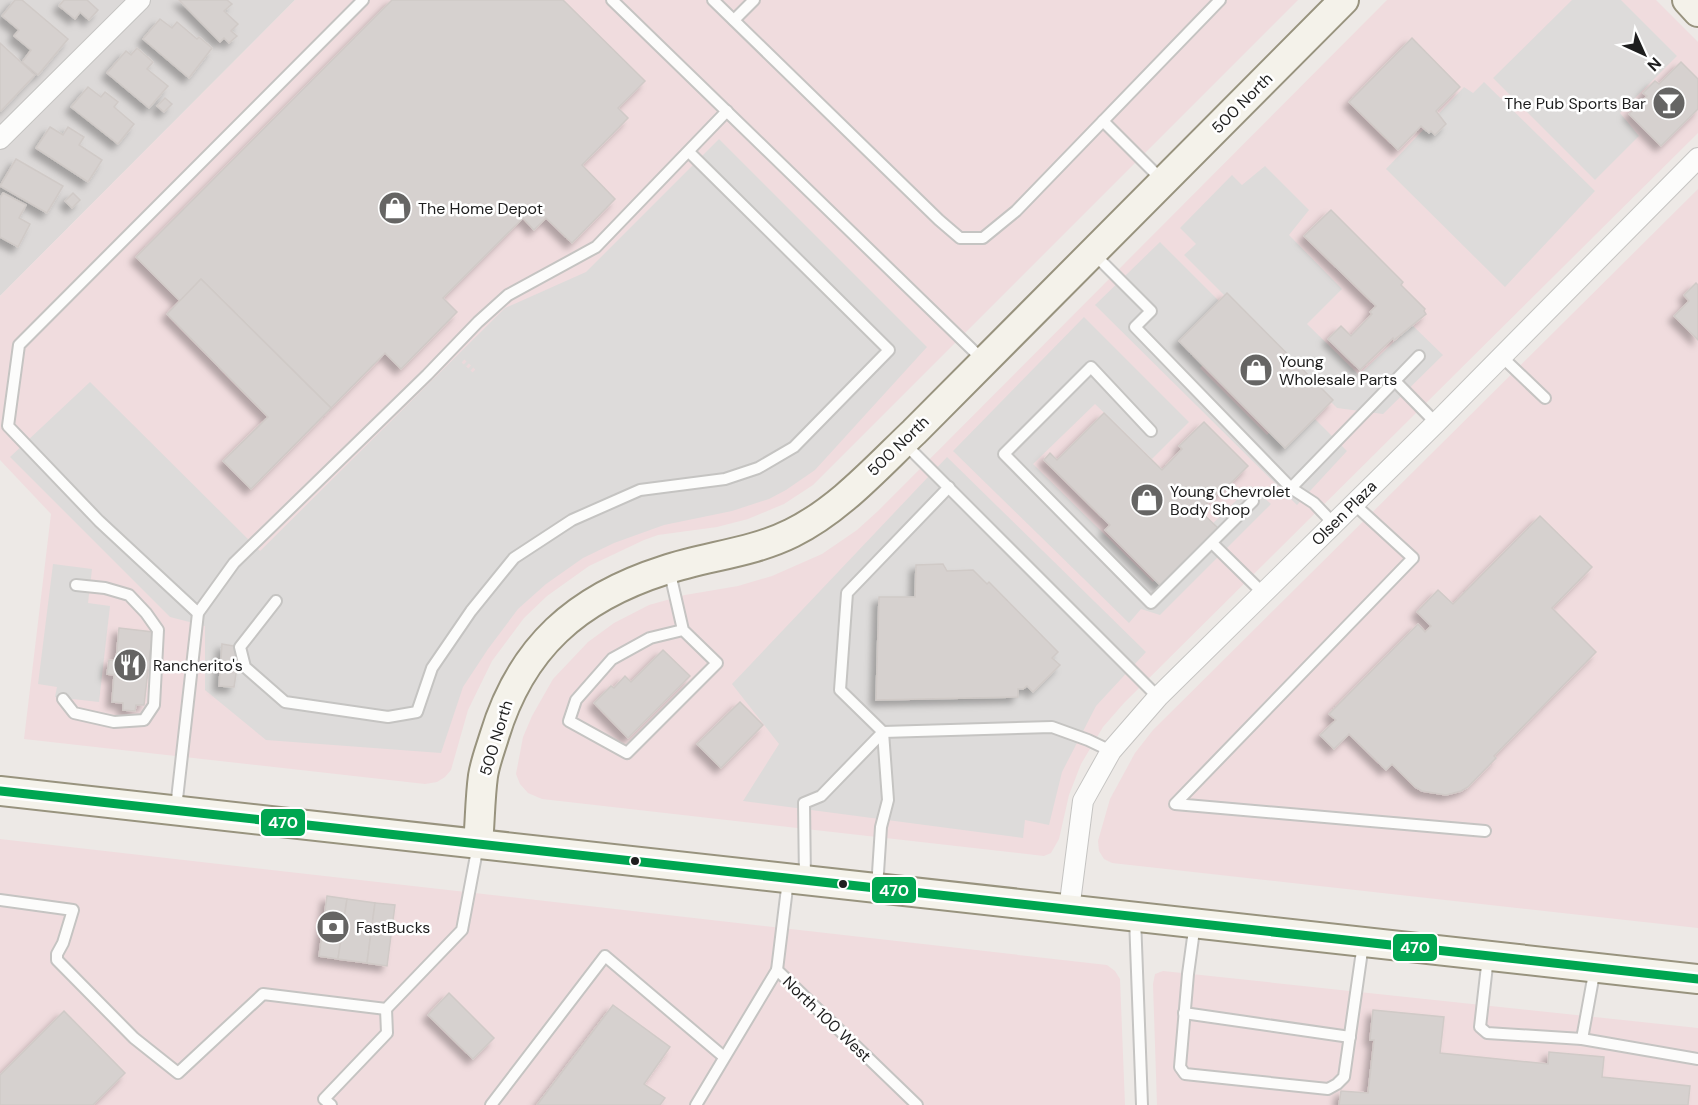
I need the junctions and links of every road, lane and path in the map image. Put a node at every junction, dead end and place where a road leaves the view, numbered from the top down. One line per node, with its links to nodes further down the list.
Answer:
1 (141, 0): 13 (street)
2 (363, 0): 38 (lane)
3 (612, 0): 11 (lane)
4 (713, 0): 10 (lane)
5 (754, 0): 10 (lane)
6 (1220, 0): 12 (lane)
7 (1344, 0): 16 (main road, 500 North)
8 (1686, 0): 9 (main road)
9 (1698, 12)
10 (734, 20): 12 (lane)
11 (728, 111): 14 (lane); 21 (lane)
12 (1102, 121): 16 (lane)
13 (0, 139)
14 (689, 152): 37 (lane); 38 (lane)
15 (1698, 158): 19 (street, Olsen Plaza)
16 (1163, 181): 17 (main road, 500 North)
17 (1092, 253): 21 (main road, 500 North); 29 (lane)
18 (1419, 356): 23 (lane)
19 (1501, 356): 24 (lane); 25 (street, Olsen Plaza)
20 (463, 361): 22 (path)
21 (984, 361): 27 (main road, 500 North)
22 (474, 371)
23 (1395, 381): 25 (lane); 29 (lane)
24 (1545, 398)
25 (1436, 423): 31 (street, Olsen Plaza)
26 (1151, 431): 33 (lane)
27 (903, 442): 28 (lane); 34 (main road, 500 North)
28 (949, 487): 40 (lane); 42 (lane)
29 (1292, 488): 32 (lane)
30 (1253, 501): 33 (lane)
31 (1354, 504): 32 (street, Olsen Plaza); 46 (lane)
32 (1334, 524): 36 (street, Olsen Plaza)
33 (1212, 543): 36 (lane)
34 (669, 569): 39 (lane); 47 (main road, 500 North)
35 (76, 585): 41 (lane)
36 (1263, 593): 40 (street, Olsen Plaza)
37 (276, 601)
38 (198, 613): 45 (lane)
39 (683, 630): 39 (lane)
40 (1158, 697): 43 (street, Olsen Plaza)
41 (63, 699)
42 (883, 732): 43 (lane); 48 (lane, North 100 West); 49 (lane)
43 (1111, 751): 51 (street, Olsen Plaza)
44 (0, 791): 45 (main road)
45 (175, 812): 47 (main road)
46 (1485, 831)
47 (478, 844): 48 (main road); 59 (lane)
48 (796, 881): 49 (main road); 57 (lane, North 100 West)
49 (877, 889): 51 (main road)
50 (0, 900): 59 (lane)
51 (1069, 910): 52 (main road)
52 (1135, 918): 53 (main road); 69 (lane)
53 (1195, 923): 54 (main road); 60 (lane)
54 (1364, 943): 55 (main road); 61 (lane)
55 (1488, 956): 56 (main road); 62 (lane)
56 (1595, 968): 58 (main road); 62 (lane)
57 (777, 970): 63 (lane); 68 (lane, North 100 West)
58 (1698, 979)
59 (386, 1009): 65 (lane)
60 (1184, 1013): 61 (lane); 61 (lane)
61 (1350, 1038)
62 (1582, 1040): 64 (lane)
63 (724, 1057): 66 (lane); 67 (lane)
64 (1698, 1059)
65 (331, 1105)
66 (491, 1105)
67 (696, 1105)
68 (917, 1105)
69 (1142, 1105)

